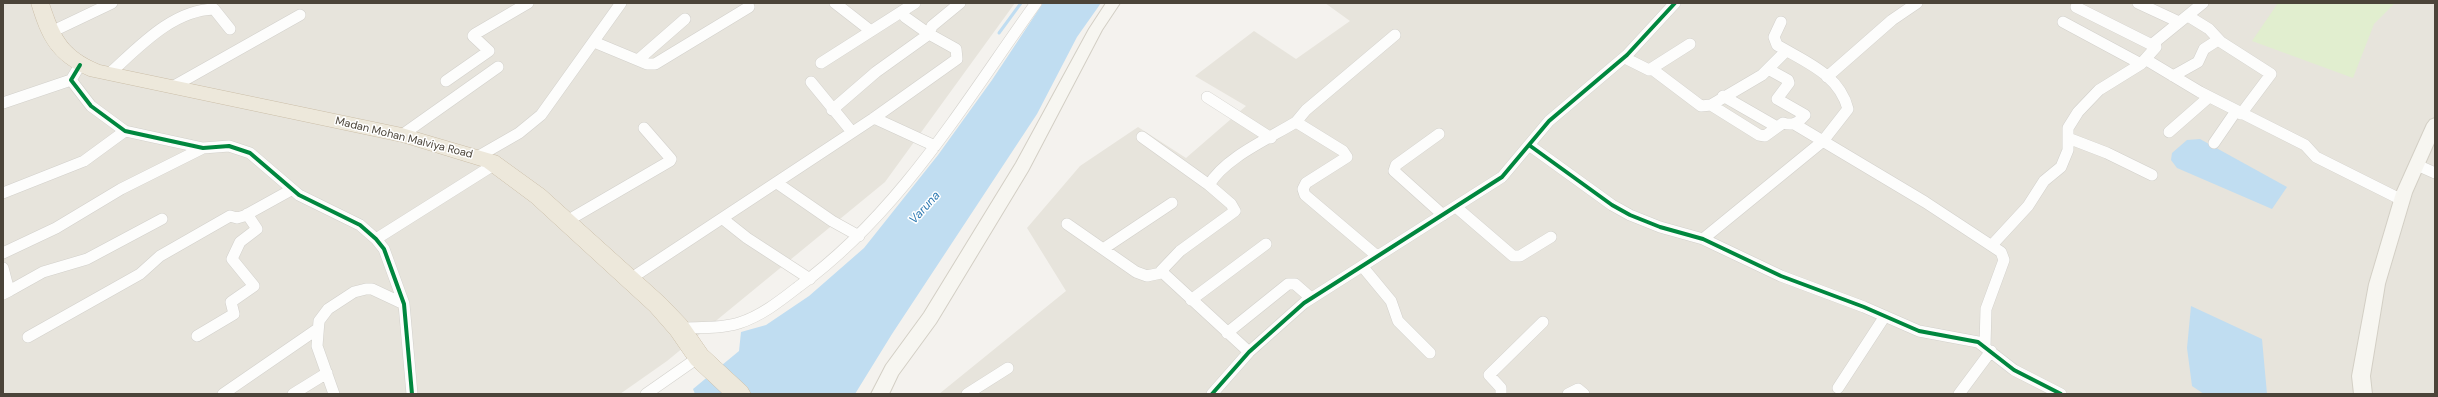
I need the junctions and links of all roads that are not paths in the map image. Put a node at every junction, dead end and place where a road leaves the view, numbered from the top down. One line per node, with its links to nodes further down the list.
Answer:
1 (40, 3): 24 (highway, Madan Mohan Malviya Road)
2 (112, 3): 24 (street)
3 (528, 3): 43 (street)
4 (621, 3): 28 (street)
5 (835, 3): 23 (street)
6 (915, 3): 23 (street)
7 (960, 3): 25 (street)
8 (1036, 3): 70 (street)
9 (1113, 3): 127 (street)
10 (1917, 3): 42 (street)
11 (2138, 3): 19 (street)
12 (2204, 3): 19 (street)
13 (1673, 4): 32 (street)
14 (749, 7): 33 (street)
15 (2076, 7): 30 (street)
16 (300, 15): 45 (street)
17 (905, 17): 25 (street)
18 (685, 19): 33 (street)
19 (2184, 19): 27 (street); 30 (street)
20 (1781, 22): 31 (street)
21 (2063, 22): 34 (street)
22 (230, 29): 40 (street)
23 (870, 31): 35 (street)
24 (49, 33): 39 (highway, Madan Mohan Malviya Road)
25 (928, 34): 51 (street); 53 (street)
26 (1395, 35): 54 (street)
27 (2218, 40): 41 (street); 52 (street)
28 (594, 42): 33 (street); 72 (street)
29 (1690, 44): 37 (street)
30 (2156, 47): 34 (street)
31 (1786, 51): 38 (street); 42 (street)
32 (1624, 58): 37 (street); 69 (street)
33 (638, 60)
34 (2143, 61): 41 (street); 66 (street)
35 (821, 63)
36 (498, 67): 63 (street)
37 (1652, 68): 50 (street)
38 (1768, 69): 47 (street); 55 (street)
39 (76, 72): 40 (highway, Madan Mohan Malviya Road); 49 (street); 58 (street)
40 (110, 74): 45 (highway, Madan Mohan Malviya Road)
41 (2174, 76): 48 (street)
42 (1827, 77): 67 (street)
43 (446, 81)
44 (811, 82): 51 (street)
45 (174, 86): 63 (highway, Madan Mohan Malviya Road)
46 (1207, 96): 65 (street)
47 (1723, 96): 50 (street); 56 (street)
48 (2209, 97): 52 (street); 61 (street)
49 (3, 103)
50 (1711, 105): 56 (street)
51 (832, 110): 60 (street)
52 (2239, 112): 68 (street); 80 (street)
53 (874, 118): 60 (street); 70 (street)
54 (1296, 122): 65 (street); 97 (street)
55 (1796, 125): 56 (street); 67 (street)
56 (1777, 127)
57 (644, 128): 87 (street)
58 (125, 131): 71 (street); 79 (street)
59 (2434, 131): 73 (street)
60 (852, 132): 76 (street)
61 (2169, 132)
62 (1439, 134): 84 (street)
63 (402, 135): 72 (highway, Madan Mohan Malviya Road)
64 (1142, 137): 77 (street)
65 (1271, 138): 77 (street)
66 (2068, 138): 75 (street); 94 (street)
67 (1823, 141): 92 (street); 94 (street)
68 (2214, 142)
69 (1529, 145): 82 (street); 92 (street)
70 (936, 146): 89 (street)
71 (202, 148): 78 (street); 96 (street)
72 (487, 160): 87 (highway, Madan Mohan Malviya Road); 91 (street)
73 (2417, 165): 74 (street); 80 (street)
74 (2435, 173)
75 (2152, 175)
76 (777, 183): 85 (street); 89 (street)
77 (1209, 185): 100 (street)
78 (291, 190): 83 (street); 91 (street)
79 (3, 193)
80 (2402, 200): 135 (street)
81 (1172, 203): 95 (street)
82 (1456, 207): 84 (street); 90 (street)
83 (247, 214): 112 (street); 113 (street)
84 (1443, 215): 97 (street)
85 (723, 219): 101 (street); 102 (street)
86 (162, 220): 103 (street)
87 (567, 221): 101 (highway, Madan Mohan Malviya Road)
88 (1067, 224): 95 (street)
89 (859, 236): 102 (street)
90 (1551, 237)
91 (376, 239): 106 (street)
92 (1703, 239): 107 (street)
93 (1266, 244): 105 (street)
94 (1992, 245): 114 (street)
95 (1103, 249): 100 (street)
96 (3, 253)
97 (1377, 256): 98 (street)
98 (1362, 266): 104 (street); 116 (street)
99 (3, 268): 103 (street)
100 (1161, 273): 105 (street)
101 (630, 279): 109 (highway, Madan Mohan Malviya Road)
102 (810, 280): 109 (street)
103 (6, 293)
104 (1311, 298): 111 (street); 115 (street)
105 (1191, 300): 111 (street)
106 (404, 304): 110 (street); 124 (street)
107 (1886, 316): 114 (street); 120 (street)
108 (1543, 322): 130 (street)
109 (679, 328): 117 (highway, Madan Mohan Malviya Road)
110 (316, 330): 119 (street); 121 (street)
111 (1227, 333): 115 (street)
112 (197, 336)
113 (28, 337)
114 (1988, 348): 133 (street); 134 (street)
115 (1249, 352): 129 (street)
116 (1430, 354)
117 (699, 357): 125 (street); 126 (highway, Madan Mohan Malviya Road)
118 (1008, 368): 128 (street)
119 (326, 373): 122 (street); 123 (street)
120 (1838, 388)
121 (223, 394)
122 (293, 394)
123 (334, 394)
124 (412, 394)
125 (646, 394)
126 (739, 394)
127 (880, 394)
128 (967, 394)
129 (1212, 394)
130 (1501, 394)
131 (1568, 394): 132 (street)
132 (1584, 394)
133 (1958, 394)
134 (2061, 394)
135 (2363, 394)

